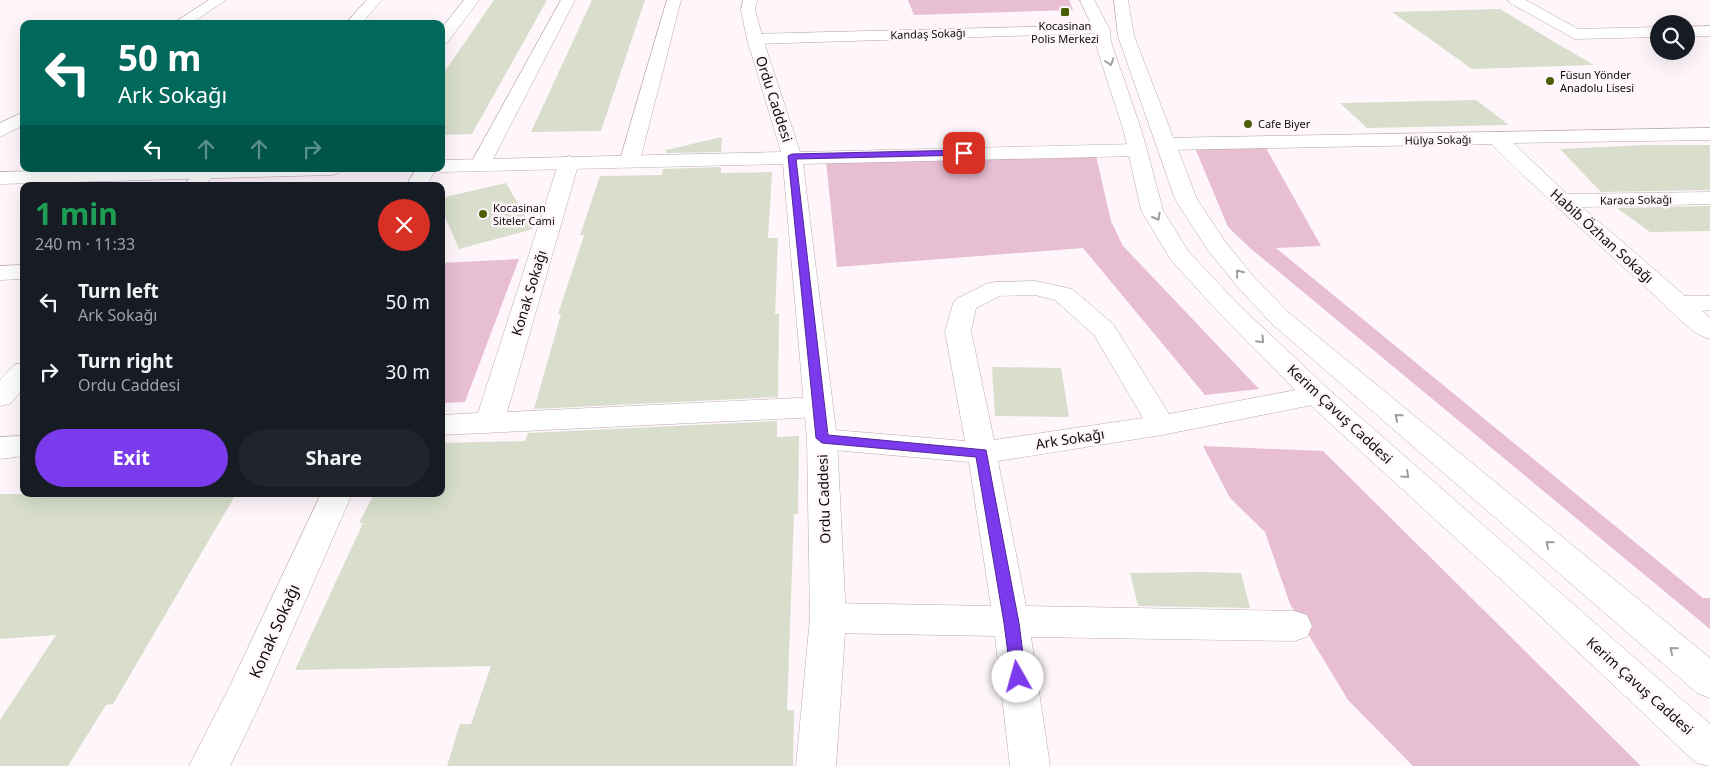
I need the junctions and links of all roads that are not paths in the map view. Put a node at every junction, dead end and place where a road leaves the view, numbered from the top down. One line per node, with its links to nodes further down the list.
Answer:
1 (219, 0): 10 (street)
2 (375, 0): 11 (street)
3 (472, 0): 16 (street)
4 (568, 0): 27 (street)
5 (674, 0): 25 (street)
6 (750, 0): 17 (street, Ordu Caddesi)
7 (1088, 0): 12 (street, Kerim Çavuş Caddesi)
8 (1121, 0): 22 (street)
9 (1515, 0): 14 (street)
10 (186, 20)
11 (356, 20)
12 (1102, 30): 17 (street, Kandaş Sokağı); 23 (street, Kerim Çavuş Caddesi, one-way to 23)
13 (1710, 31): 15 (street)
14 (1650, 32)
15 (1695, 32)
16 (445, 35)
17 (755, 39): 24 (street, Ordu Caddesi)
18 (20, 119): 19 (street)
19 (0, 131)
20 (1710, 134): 21 (street, Hülya Sokağı)
21 (1496, 138): 22 (street, Hülya Sokağı); 33 (street, Habib Özhan Sokağı)
22 (1166, 144): 54 (street, one-way to 22)
23 (1137, 150): 24 (street); 40 (street, Kerim Çavuş Caddesi, one-way to 40)
24 (792, 156): 25 (street); 42 (street, Ordu Caddesi)
25 (630, 160): 26 (street)
26 (569, 162): 27 (street); 43 (street, Konak Sokağı)
27 (480, 165): 28 (street)
28 (445, 166)
29 (277, 172): 30 (street)
30 (203, 176): 31 (street)
31 (0, 178)
32 (1710, 198): 33 (street, Karaca Sokağı)
33 (1562, 201): 37 (street, Habib Özhan Sokağı)
34 (20, 272): 35 (street)
35 (0, 273)
36 (1710, 303): 37 (street)
37 (1677, 304): 38 (street, Habib Özhan Sokağı)
38 (1710, 331)
39 (20, 375): 41 (street)
40 (1317, 395): 45 (street, Ark Sokağı); 55 (street, Kerim Çavuş Caddesi, one-way to 55)
41 (0, 397)
42 (818, 407): 43 (street); 46 (street, Ordu Caddesi)
43 (490, 423): 44 (street)
44 (445, 425)
45 (1162, 425): 49 (street, Ark Sokağı); 49 (street)
46 (822, 438): 49 (street, Ark Sokağı); 51 (street, Ordu Caddesi)
47 (20, 446): 48 (street)
48 (0, 448)
49 (982, 453): 52 (street)
50 (335, 497): 56 (street, Konak Sokağı)
51 (828, 618): 52 (street); 57 (street, Ordu Caddesi)
52 (1011, 623): 53 (street); 58 (street)
53 (1294, 626)
54 (1710, 681)
55 (1710, 750)
56 (209, 766)
57 (816, 766)
58 (1030, 766)

